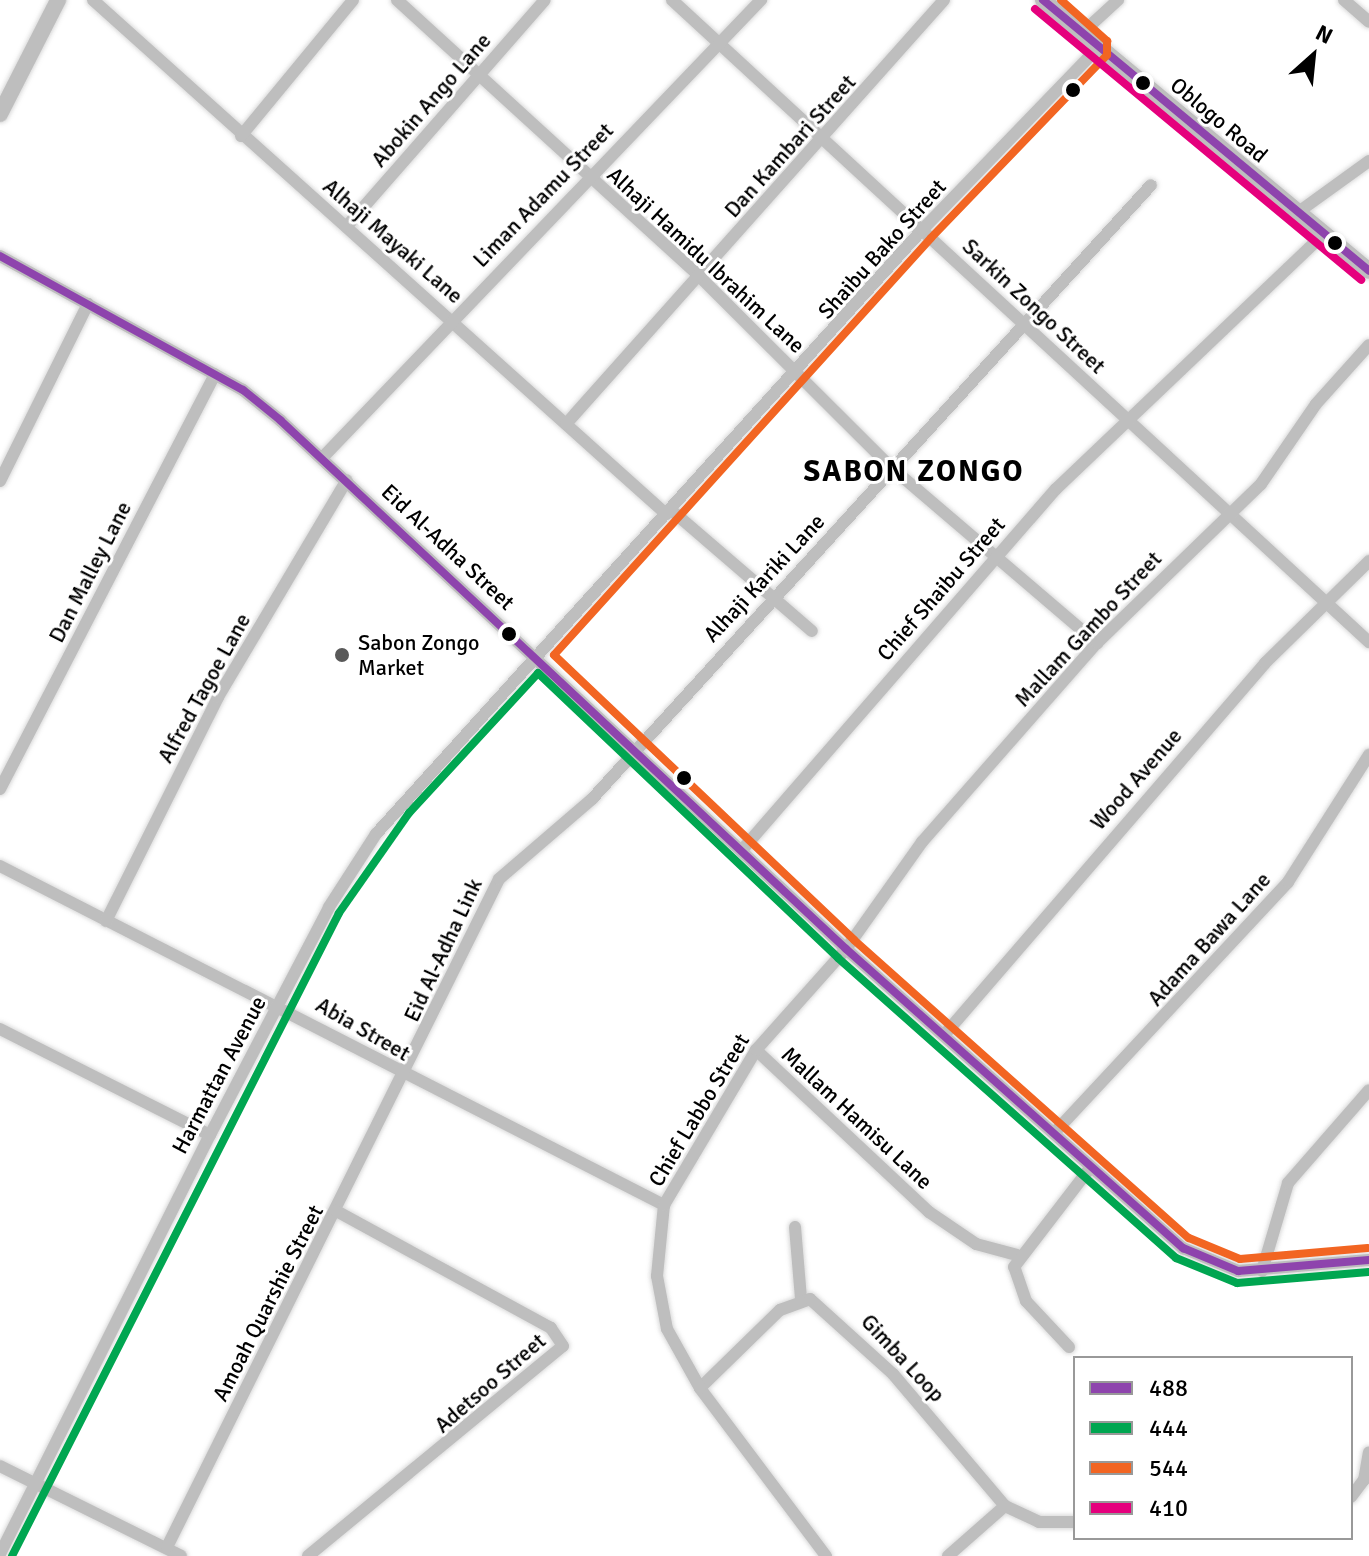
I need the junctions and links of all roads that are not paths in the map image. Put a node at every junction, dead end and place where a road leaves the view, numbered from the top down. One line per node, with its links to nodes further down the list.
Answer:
1 (58, 0): 17 (main road)
2 (93, 0): 18 (street, Alhaji Mayaki Lane)
3 (353, 0): 18 (street)
4 (397, 0): 16 (street, Alhaji Hamidu Ibrahim Lane)
5 (545, 0): 16 (street, Abokin Ango Lane)
6 (672, 0): 14 (street, Sarkin Zongo Street)
7 (761, 0): 14 (street, Liman Adamu Street)
8 (944, 0): 19 (street, Dan Kambari Street)
9 (1043, 0): 13 (main road, Oblogo Road)
10 (1118, 0): 13 (street)
11 (1344, 0): 12 (street)
12 (1369, 22)
13 (1082, 33): 15 (main road, Oblogo Road)
14 (715, 44): 19 (street, Sarkin Zongo Street); 21 (street, Liman Adamu Street)
15 (1098, 48): 23 (main road, Oblogo Road); 25 (street, Shaibu Bako Street)
16 (480, 73): 21 (street, Alhaji Hamidu Ibrahim Lane); 24 (street, Abokin Ango Lane)
17 (0, 114)
18 (241, 136): 24 (street, Alhaji Mayaki Lane)
19 (824, 139): 25 (street, Sarkin Zongo Street); 29 (street, Dan Kambari Street)
20 (1369, 161): 23 (street)
21 (589, 177): 29 (street, Alhaji Hamidu Ibrahim Lane); 31 (street, Liman Adamu Street)
22 (1151, 185): 32 (street, Alhaji Kariki Lane)
23 (1297, 213): 26 (main road, Oblogo Road)
24 (347, 226): 31 (street, Alhaji Mayaki Lane)
25 (922, 230): 32 (street, Sarkin Zongo Street); 35 (street, Shaibu Bako Street)
26 (1323, 235): 28 (main road, Oblogo Road); 36 (street, Chief Shaibu Street)
27 (0, 256): 30 (street, Eid Al-Adha Street)
28 (1369, 271)
29 (700, 277): 35 (street, Alhaji Hamidu Ibrahim Lane); 37 (street, Dan Kambari Street)
30 (88, 304): 34 (street, Eid Al-Adha Street); 41 (street)
31 (452, 319): 37 (street, Alhaji Mayaki Lane); 38 (street, Liman Adamu Street)
32 (1026, 325): 36 (street, Sarkin Zongo Street); 39 (street, Alhaji Kariki Lane)
33 (1369, 345): 43 (street, Mallam Gambo Street)
34 (215, 374): 38 (street, Eid Al-Adha Street); 54 (street, Dan Malley Lane)
35 (799, 374): 39 (street, Alhaji Hamidu Ibrahim Lane); 42 (street, Shaibu Bako Street)
36 (1127, 420): 43 (street, Sarkin Zongo Street); 44 (street, Chief Shaibu Street)
37 (566, 424): 42 (street, Alhaji Mayaki Lane)
38 (324, 456): 40 (street, Eid Al-Adha Street)
39 (892, 468): 44 (street, Alhaji Hamidu Ibrahim Lane); 46 (street, Alhaji Kariki Lane)
40 (347, 480): 51 (street, Eid Al-Adha Street); 57 (street, Alfred Tagoe Lane)
41 (0, 481)
42 (668, 512): 46 (street, Alhaji Mayaki Lane); 51 (street, Shaibu Bako Street)
43 (1229, 512): 47 (street, Sarkin Zongo Street); 50 (street, Mallam Gambo Street)
44 (998, 553): 50 (street, Alhaji Hamidu Ibrahim Lane); 55 (street, Chief Shaibu Street)
45 (1369, 561): 47 (street, Wood Avenue)
46 (771, 600): 48 (street, Alhaji Mayaki Lane); 52 (street, Alhaji Kariki Lane)
47 (1328, 603): 49 (street, Sarkin Zongo Street); 61 (street, Wood Avenue)
48 (812, 631)
49 (1369, 642)
50 (1097, 643): 58 (street, Mallam Gambo Street)
51 (537, 656): 52 (street, Eid Al-Adha Street); 59 (street, Harmattan Avenue)
52 (632, 751): 55 (street, Eid Al-Adha Street); 63 (street, Eid Al-Adha Link)
53 (1369, 755): 65 (street, Adama Bawa Lane)
54 (0, 789)
55 (742, 850): 58 (street, Eid Al-Adha Street)
56 (0, 866): 57 (street, Abia Street)
57 (106, 921): 59 (street, Abia Street)
58 (846, 949): 61 (street, Eid Al-Adha Street); 62 (street, Chief Labbo Street)
59 (279, 1004): 63 (street, Abia Street); 66 (street, Harmattan Avenue)
60 (0, 1029): 66 (street)
61 (945, 1034): 65 (street, Eid Al-Adha Street)
62 (756, 1050): 68 (street, Chief Labbo Street); 71 (street, Mallam Hamisu Lane)
63 (406, 1077): 68 (street, Abia Street); 69 (street, Amoah Quarshie Street)
64 (1369, 1090): 73 (street)
65 (1055, 1132): 67 (street, Eid Al-Adha Street)
66 (210, 1135): 79 (street, Harmattan Avenue)
67 (1090, 1168): 71 (street); 73 (street, Eid Al-Adha Street)
68 (664, 1205): 76 (street, Chief Labbo Street)
69 (336, 1211): 83 (street, Amoah Quarshie Street); 86 (street, Adetsoo Street)
70 (795, 1227): 74 (street)
71 (1017, 1255): 75 (street)
72 (1369, 1260): 73 (street, Eid Al-Adha Street)
73 (1262, 1271)
74 (801, 1298): 76 (street); 81 (street, Gimba Loop)
75 (1069, 1347)
76 (700, 1388): 87 (street, Chief Labbo Street)
77 (1369, 1452): 80 (street)
78 (0, 1466): 79 (street)
79 (36, 1484): 83 (street); 84 (street, Harmattan Avenue)
80 (1353, 1494)
81 (1005, 1506): 82 (street); 88 (street)
82 (1073, 1522)
83 (167, 1547): 85 (street)
84 (0, 1554)
85 (181, 1556)
86 (308, 1556)
87 (826, 1556)
88 (948, 1556)

